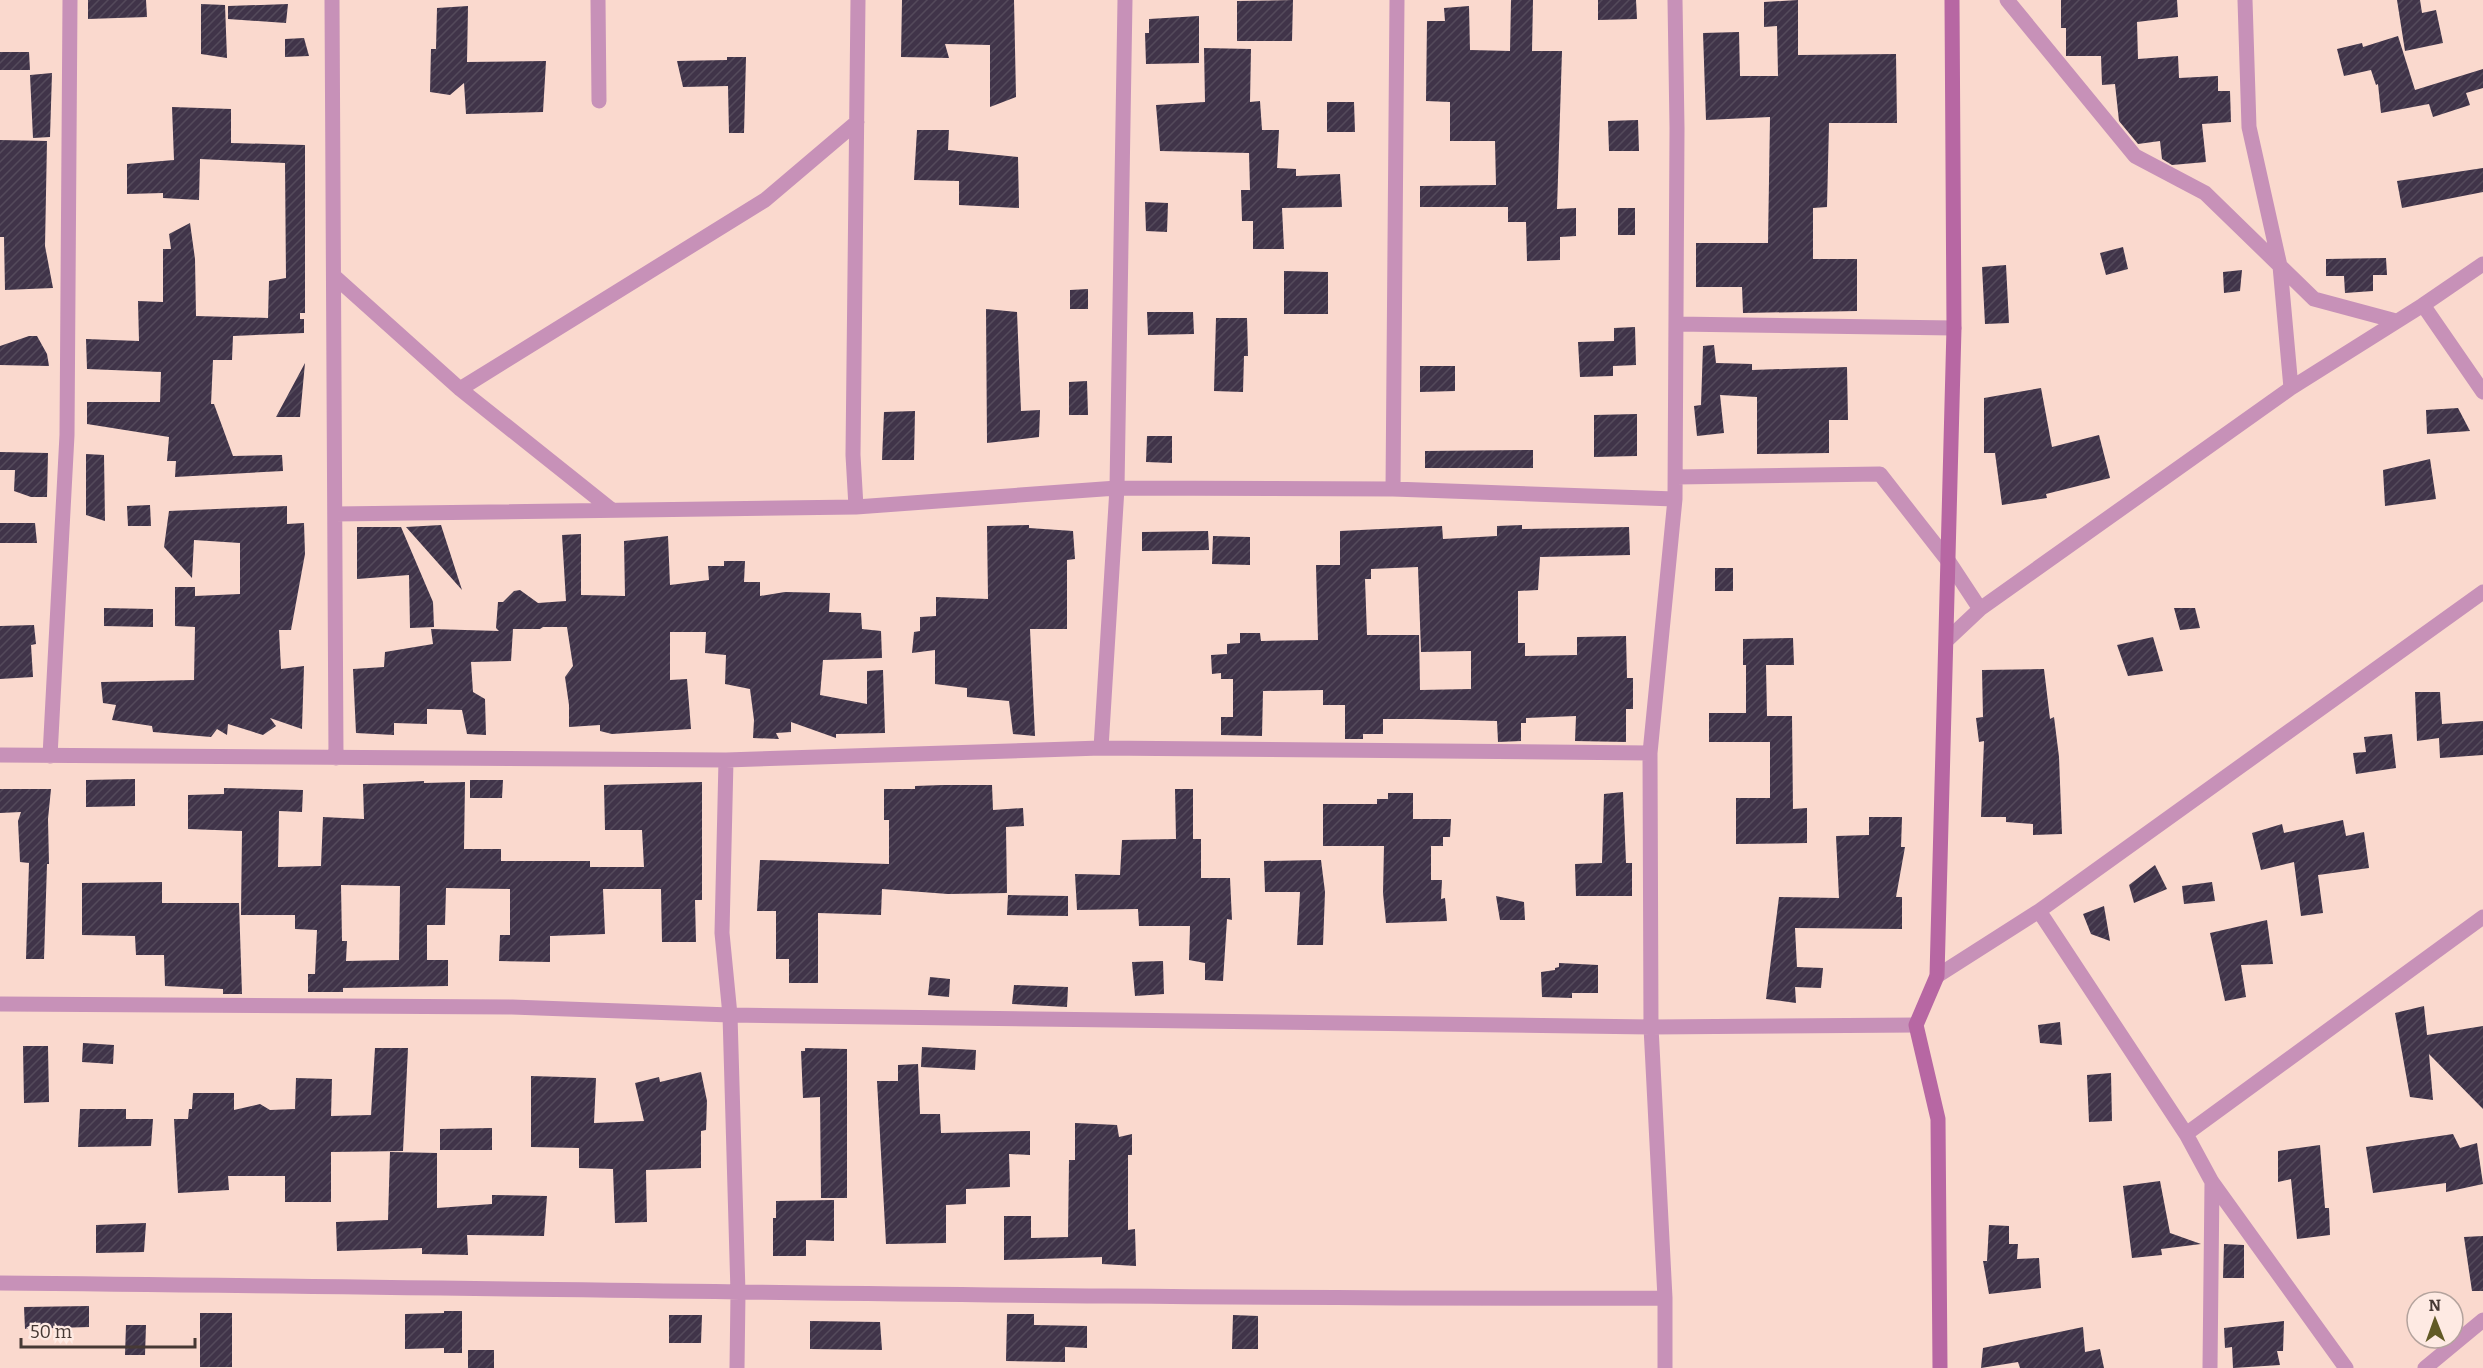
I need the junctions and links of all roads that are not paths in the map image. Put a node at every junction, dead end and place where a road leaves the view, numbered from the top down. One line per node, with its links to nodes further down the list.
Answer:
1 (70, 0): 37 (street)
2 (332, 0): 15 (street)
3 (598, 0): 11 (street)
4 (858, 0): 12 (street)
5 (1125, 0): 24 (street)
6 (1397, 0): 25 (street)
7 (1675, 0): 18 (street)
8 (1952, 0): 19 (street)
9 (2007, 0): 14 (street)
10 (2245, 0): 14 (street)
11 (599, 101)
12 (857, 122): 21 (street); 27 (street)
13 (2483, 264): 16 (street)
14 (2280, 266): 17 (street); 20 (street)
15 (334, 276): 21 (street); 29 (street)
16 (2423, 305): 17 (street); 22 (street)
17 (2396, 321): 20 (street)
18 (1676, 324): 19 (street); 23 (street)
19 (1954, 328): 30 (street)
20 (2291, 388): 32 (street)
21 (460, 389): 28 (street)
22 (2483, 392)
23 (1676, 477): 26 (street); 30 (street)
24 (1116, 488): 25 (street); 27 (street); 34 (street)
25 (1393, 489): 26 (street)
26 (1675, 499): 35 (street)
27 (856, 507): 28 (street)
28 (612, 510): 29 (street)
29 (335, 514): 38 (street)
30 (1949, 562): 32 (street); 33 (street)
31 (2483, 592): 40 (street)
32 (1980, 609): 33 (street)
33 (1947, 640): 42 (street)
34 (1101, 748): 35 (street); 39 (street)
35 (1650, 753): 46 (street)
36 (0, 754): 37 (street)
37 (50, 756): 38 (street)
38 (336, 758): 39 (street)
39 (726, 760): 44 (street)
40 (2039, 911): 42 (street); 47 (street)
41 (2483, 917): 47 (street)
42 (1937, 976): 45 (street)
43 (0, 1004): 44 (street)
44 (730, 1015): 46 (street); 50 (street)
45 (1916, 1025): 46 (street); 55 (street)
46 (1651, 1027): 51 (street)
47 (2186, 1134): 48 (street)
48 (2212, 1182): 56 (street); 57 (street)
49 (0, 1283): 50 (street)
50 (738, 1293): 51 (street); 53 (street)
51 (1665, 1298): 54 (street)
52 (2483, 1320): 58 (street)
53 (737, 1368)
54 (1665, 1368)
55 (1940, 1368)
56 (2210, 1368)
57 (2346, 1368)
58 (2425, 1368)

